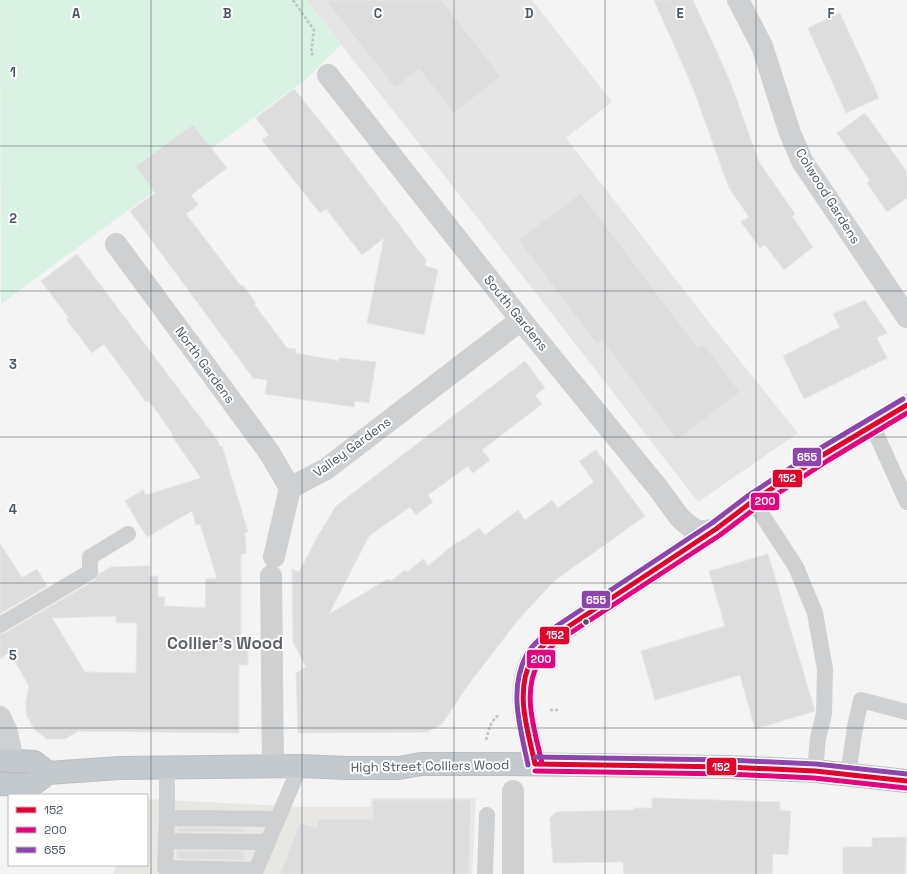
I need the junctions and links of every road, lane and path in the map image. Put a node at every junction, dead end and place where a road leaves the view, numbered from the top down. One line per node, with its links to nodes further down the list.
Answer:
1 (293, 0): 3 (path)
2 (738, 0): 5 (street, Colwood Gardens)
3 (328, 75): 6 (street, South Gardens)
4 (116, 244): 9 (street, North Gardens)
5 (907, 317)
6 (520, 320): 9 (street, Valley Gardens); 12 (street, South Gardens)
7 (907, 405): 8 (street)
8 (872, 425): 10 (street); 11 (lane)
9 (290, 488): 23 (street)
10 (753, 501): 12 (street); 26 (lane)
11 (907, 502)
12 (716, 529): 22 (street)
13 (128, 534): 14 (lane)
14 (0, 625)
15 (550, 710): 16 (path)
16 (558, 710)
17 (907, 712): 28 (lane)
18 (501, 715): 20 (path)
19 (0, 717): 21 (street)
20 (486, 740)
21 (6, 760): 27 (highway)
22 (535, 764): 24 (highway, High Street Colliers Wood); 26 (highway, High Street Colliers Wood)
23 (273, 766): 24 (highway, High Street Colliers Wood); 25 (highway, High Street Colliers Wood)
24 (300, 766): 34 (lane)
25 (167, 767): 27 (highway, High Street Colliers Wood); 33 (lane)
26 (815, 771): 28 (highway, High Street Colliers Wood)
27 (48, 773): 30 (highway)
28 (848, 774): 29 (highway, High Street Colliers Wood)
29 (907, 781)
30 (0, 784)
31 (513, 791): 39 (street)
32 (487, 815): 38 (lane)
33 (167, 818): 34 (lane); 35 (lane)
34 (277, 819): 36 (lane)
35 (166, 841): 36 (lane); 37 (lane)
36 (267, 842): 37 (lane)
37 (163, 871)
38 (485, 874)
39 (513, 874)

